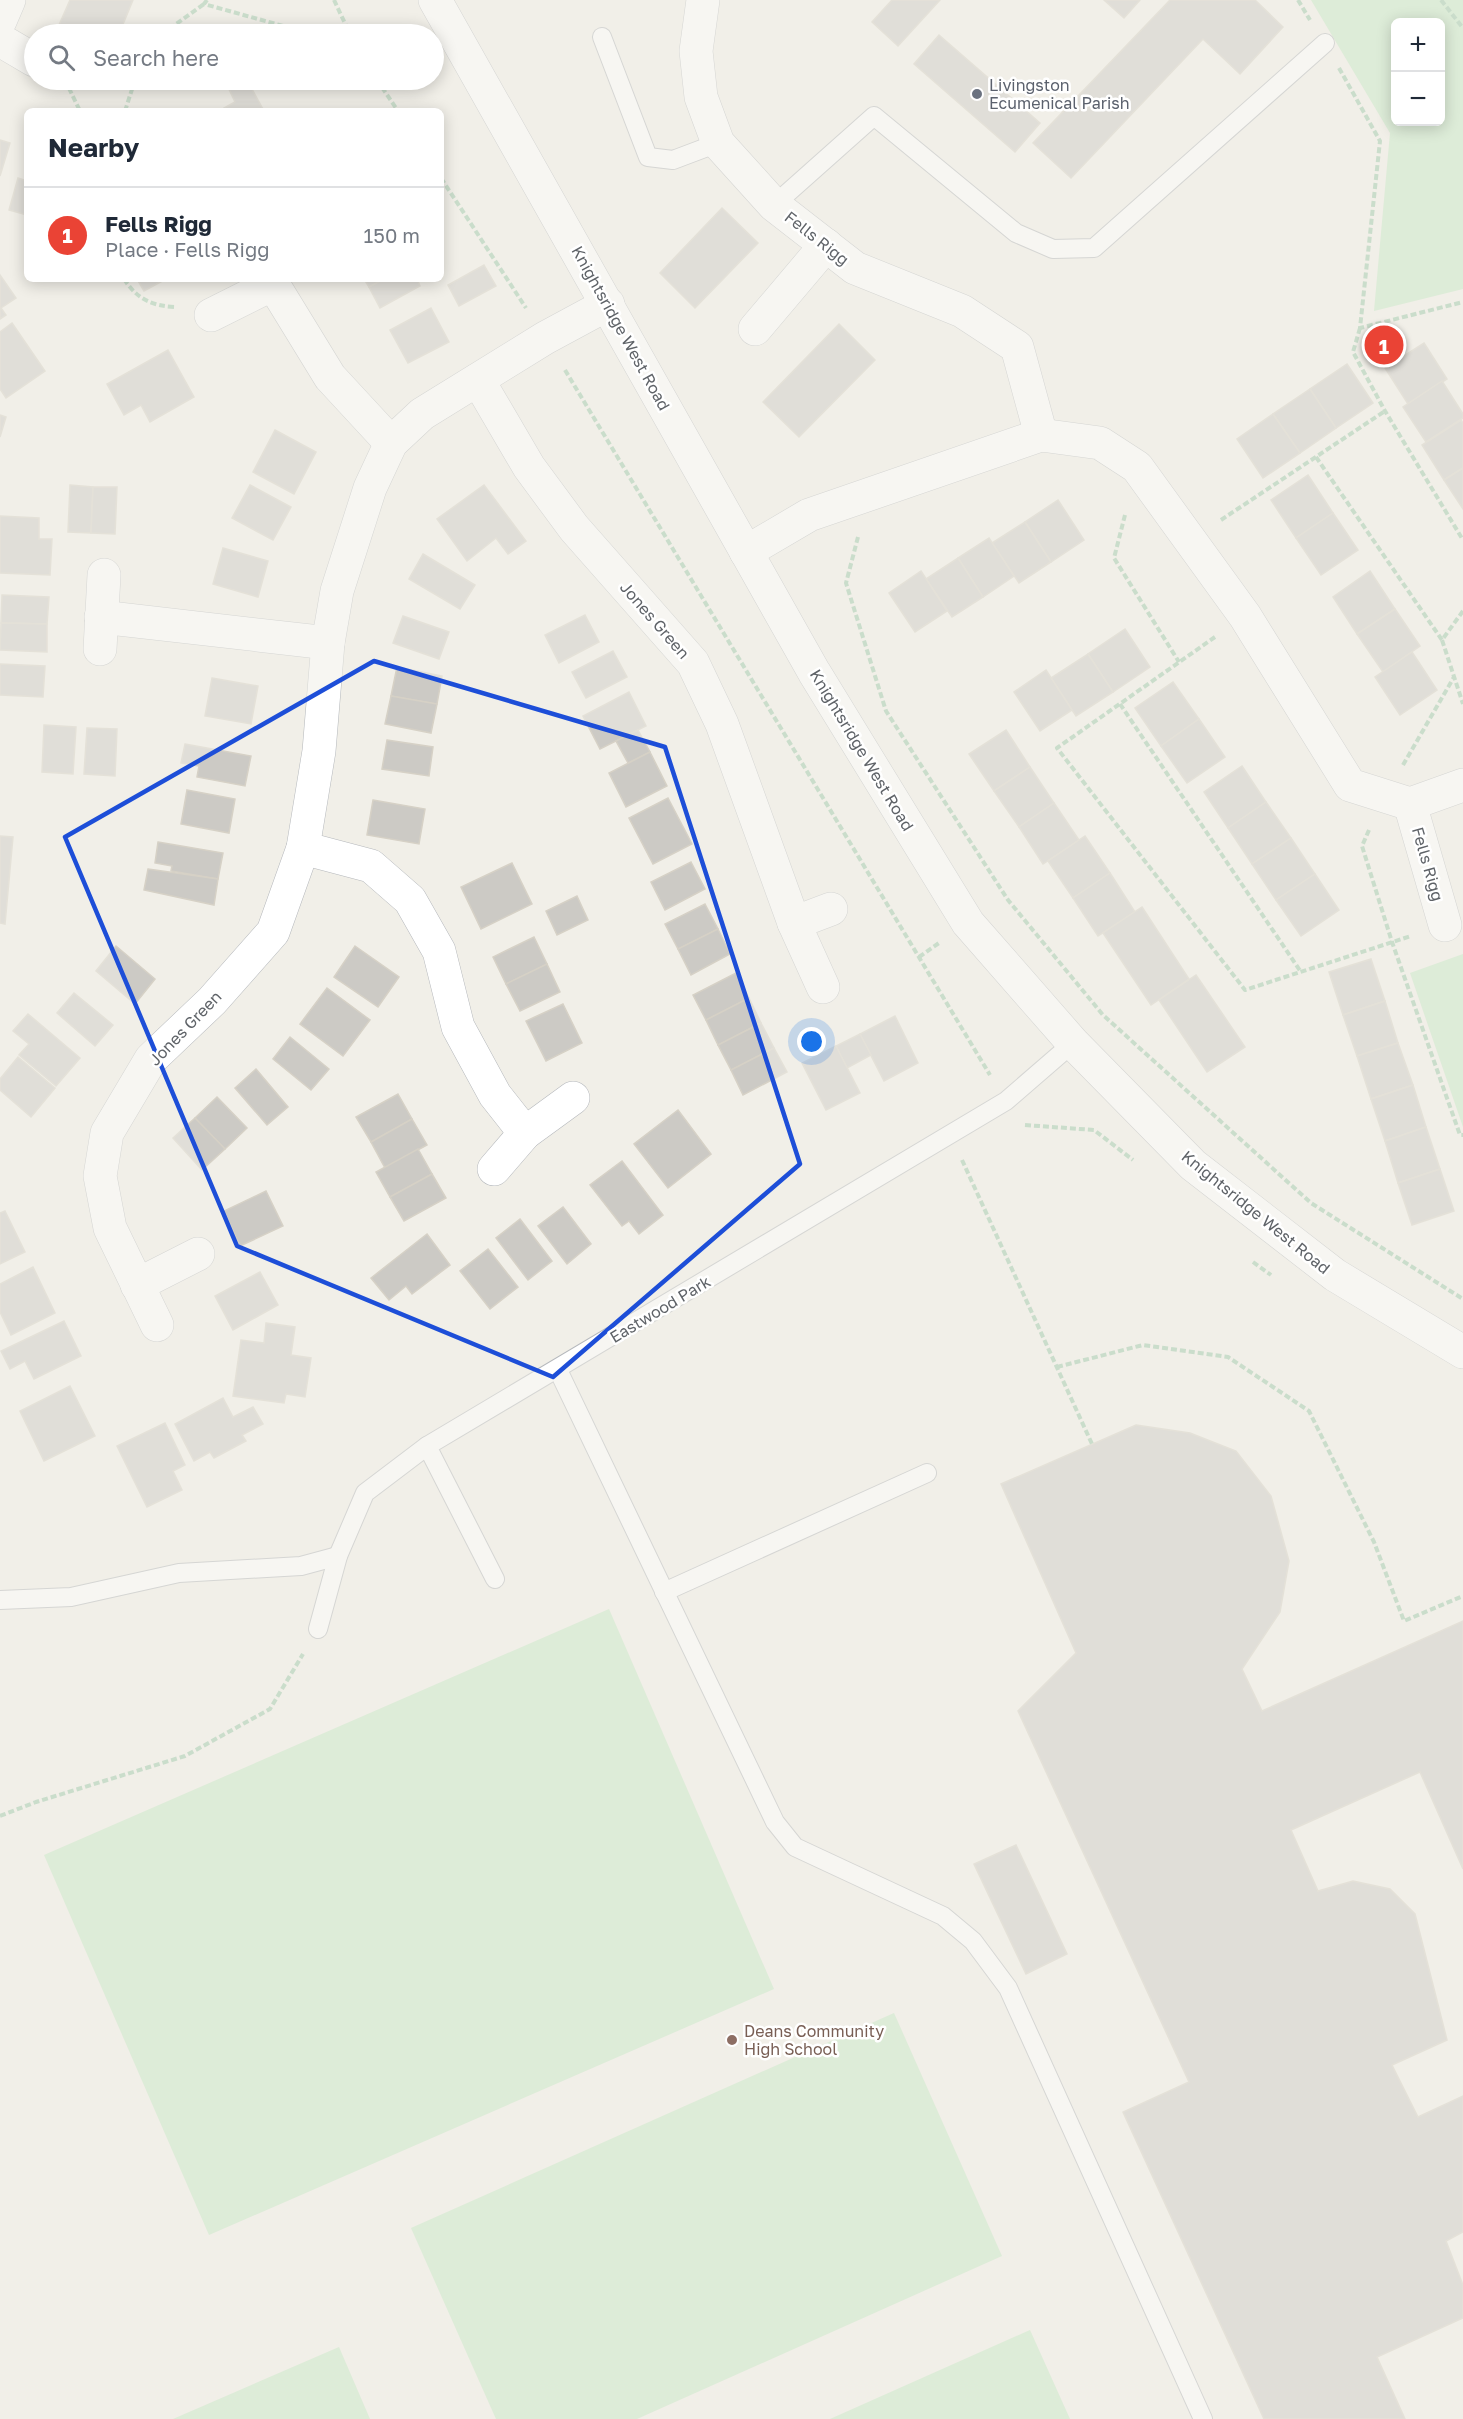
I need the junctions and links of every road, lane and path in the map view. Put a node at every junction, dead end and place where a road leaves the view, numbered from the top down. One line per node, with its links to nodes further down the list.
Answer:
1 (9, 0): 8 (street)
2 (334, 0): 11 (path)
3 (435, 0): 31 (street, Knightsridge West Road)
4 (703, 0): 23 (street, Fells Rigg)
5 (1298, 0): 15 (path)
6 (1442, 0): 12 (path)
7 (205, 2): 9 (path); 10 (path)
8 (0, 21)
9 (175, 24)
10 (279, 24)
11 (345, 24)
12 (1463, 28)
13 (602, 37): 23 (lane)
14 (0, 40): 16 (street)
15 (1325, 43): 25 (lane); 33 (path)
16 (24, 54)
17 (70, 90): 20 (path)
18 (132, 90): 21 (path)
19 (384, 90): 22 (path)
20 (79, 108)
21 (126, 108)
22 (396, 108)
23 (718, 143): 25 (street, Fells Rigg)
24 (444, 183): 35 (path)
25 (774, 205): 26 (street, Fells Rigg)
26 (826, 246): 34 (street); 38 (street, Fells Rigg)
27 (126, 282): 32 (path)
28 (276, 282): 32 (street)
29 (279, 282): 39 (street)
30 (1463, 302): 33 (path)
31 (608, 304): 35 (street, Jones Green); 45 (street, Knightsridge West Road)
32 (212, 315)
33 (1360, 328): 37 (path)
34 (755, 329)
35 (545, 338): 36 (street, Jones Green); 66 (path)
36 (478, 380): 39 (street, Jones Green); 60 (street, Jones Green)
37 (1385, 411): 40 (path); 44 (path)
38 (1041, 435): 41 (street, Fells Rigg); 42 (street, Fells Rigg)
39 (391, 443): 51 (street, Jones Green)
40 (1316, 457): 43 (path); 50 (path)
41 (1137, 467): 43 (street, Fells Rigg); 53 (path)
42 (870, 494): 45 (street, Fells Rigg); 72 (path)
43 (1190, 540): 48 (street, Fells Rigg)
44 (1463, 540)
45 (746, 552): 64 (street, Knightsridge West Road)
46 (104, 575): 49 (street)
47 (1463, 611): 50 (path)
48 (1245, 616): 53 (path); 57 (street, Fells Rigg)
49 (101, 617): 51 (street); 52 (street)
50 (1442, 640): 55 (path)
51 (328, 643): 58 (street, Jones Green)
52 (100, 649)
53 (1179, 662): 54 (path)
54 (1120, 704): 62 (path); 62 (path)
55 (1463, 704)
56 (1463, 785): 57 (street, Fells Rigg)
57 (1410, 804): 61 (street, Fells Rigg)
58 (303, 848): 67 (street); 71 (street, Jones Green)
59 (831, 909): 60 (street)
60 (794, 923): 63 (street, Jones Green)
61 (1445, 925): 62 (path)
62 (1301, 972)
63 (823, 987)
64 (1073, 1043): 66 (lane, Eastwood Park); 74 (street, Knightsridge West Road)
65 (573, 1098): 67 (street)
66 (1006, 1101): 68 (lane, Eastwood Park)
67 (525, 1133): 69 (street)
68 (950, 1135): 75 (path); 76 (lane, Eastwood Park)
69 (494, 1169)
70 (198, 1254): 71 (street)
71 (137, 1284): 73 (street, Jones Green)
72 (1463, 1299)
73 (157, 1325)
74 (1463, 1352)
75 (1057, 1367): 77 (path); 83 (path)
76 (558, 1370): 78 (lane, Eastwood Park); 82 (lane)
77 (1092, 1444)
78 (427, 1446): 80 (lane, Eastwood Park); 81 (lane)
79 (927, 1473): 82 (lane)
80 (338, 1556): 84 (lane); 85 (lane, Eastwood Park)
81 (495, 1579)
82 (664, 1593): 87 (lane)
83 (1463, 1596)
84 (0, 1600)
85 (318, 1629): 86 (path)
86 (0, 1816)
87 (1203, 2419)

